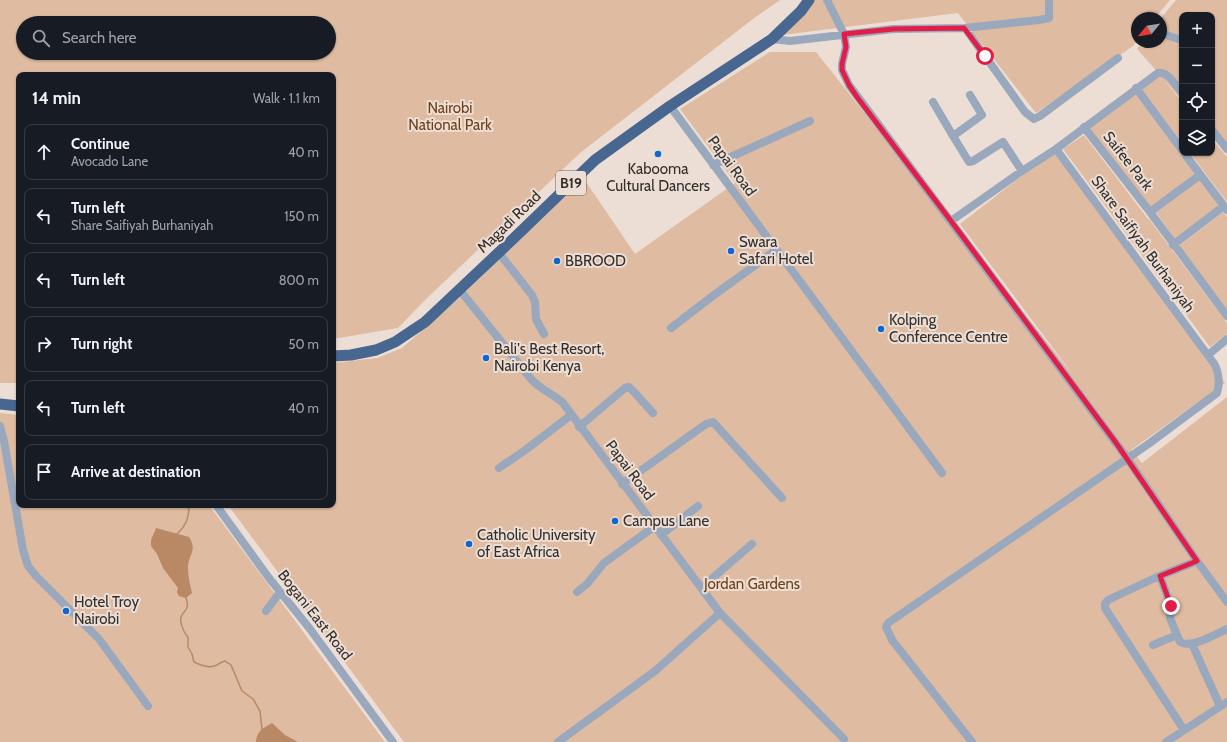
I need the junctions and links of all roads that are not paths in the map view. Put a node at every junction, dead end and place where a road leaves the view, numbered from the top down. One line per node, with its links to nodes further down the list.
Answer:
1 (809, 0): 7 (highway, Magadi Road / B19)
2 (828, 0): 5 (street)
3 (1049, 0): 4 (street)
4 (964, 28): 5 (street); 9 (street)
5 (844, 34): 7 (street); 28 (street)
6 (1167, 35): 8 (street)
7 (772, 39): 14 (highway, Magadi Road / B19)
8 (1179, 39)
9 (1118, 58)
10 (1136, 88): 11 (street); 16 (street); 19 (street)
11 (1179, 89)
12 (970, 95): 18 (street)
13 (933, 102): 18 (street)
14 (670, 106): 23 (street, Papai Road); 31 (highway, Magadi Road / B19)
15 (810, 121): 23 (street)
16 (1084, 127): 20 (street); 27 (street, Saifee Park)
17 (1215, 134): 21 (street)
18 (952, 136): 24 (street)
19 (1179, 146)
20 (1056, 148): 24 (street); 37 (street, Share Saifiyah Burhaniyah)
21 (1227, 148)
22 (1186, 156): 25 (street)
23 (713, 165): 30 (street, Papai Road)
24 (1022, 171): 28 (street)
25 (1200, 174): 26 (street); 27 (street, Saifee Park)
26 (1226, 208): 29 (street)
27 (1150, 212): 29 (street, Saifee Park)
28 (951, 221): 45 (street)
29 (1174, 245): 33 (street, Saifee Park)
30 (776, 250): 34 (street); 47 (street, Papai Road)
31 (499, 253): 32 (highway, Magadi Road / B19); 35 (street)
32 (459, 289): 38 (highway, Magadi Road / B19); 42 (street, Papai Road)
33 (1227, 316)
34 (672, 328)
35 (544, 334)
36 (1227, 339): 37 (street)
37 (1208, 355): 45 (street, Share Saifiyah Burhaniyah)
38 (336, 356)
39 (0, 404): 40 (highway)
40 (16, 406)
41 (653, 413): 44 (street)
42 (571, 415): 44 (street, Papai Road); 46 (street)
43 (0, 426): 68 (street)
44 (579, 427): 48 (street, Papai Road)
45 (1127, 458): 55 (street); 73 (street)
46 (499, 468)
47 (942, 473)
48 (622, 484): 49 (street); 52 (street, Papai Road)
49 (782, 498)
50 (698, 506): 53 (street)
51 (218, 508): 58 (street, Bogani East Road)
52 (655, 526): 53 (street, Papai Road); 59 (street)
53 (661, 535): 57 (street, Papai Road)
54 (752, 544): 57 (street)
55 (1197, 561): 56 (street); 60 (street)
56 (1160, 576): 64 (street); 69 (street)
57 (701, 588): 62 (street, Papai Road)
58 (280, 592): 61 (street); 71 (street, Bogani East Road)
59 (577, 592)
60 (1227, 602)
61 (266, 611)
62 (720, 613): 70 (street, Papai Road); 72 (street)
63 (1227, 629): 65 (street)
64 (1177, 636): 65 (street); 66 (street)
65 (1192, 644): 67 (street)
66 (1153, 645)
67 (1224, 704): 69 (street)
68 (148, 706)
69 (1184, 730): 74 (street)
70 (841, 739)
71 (393, 742)
72 (558, 742)
73 (972, 742)
74 (1166, 742)

